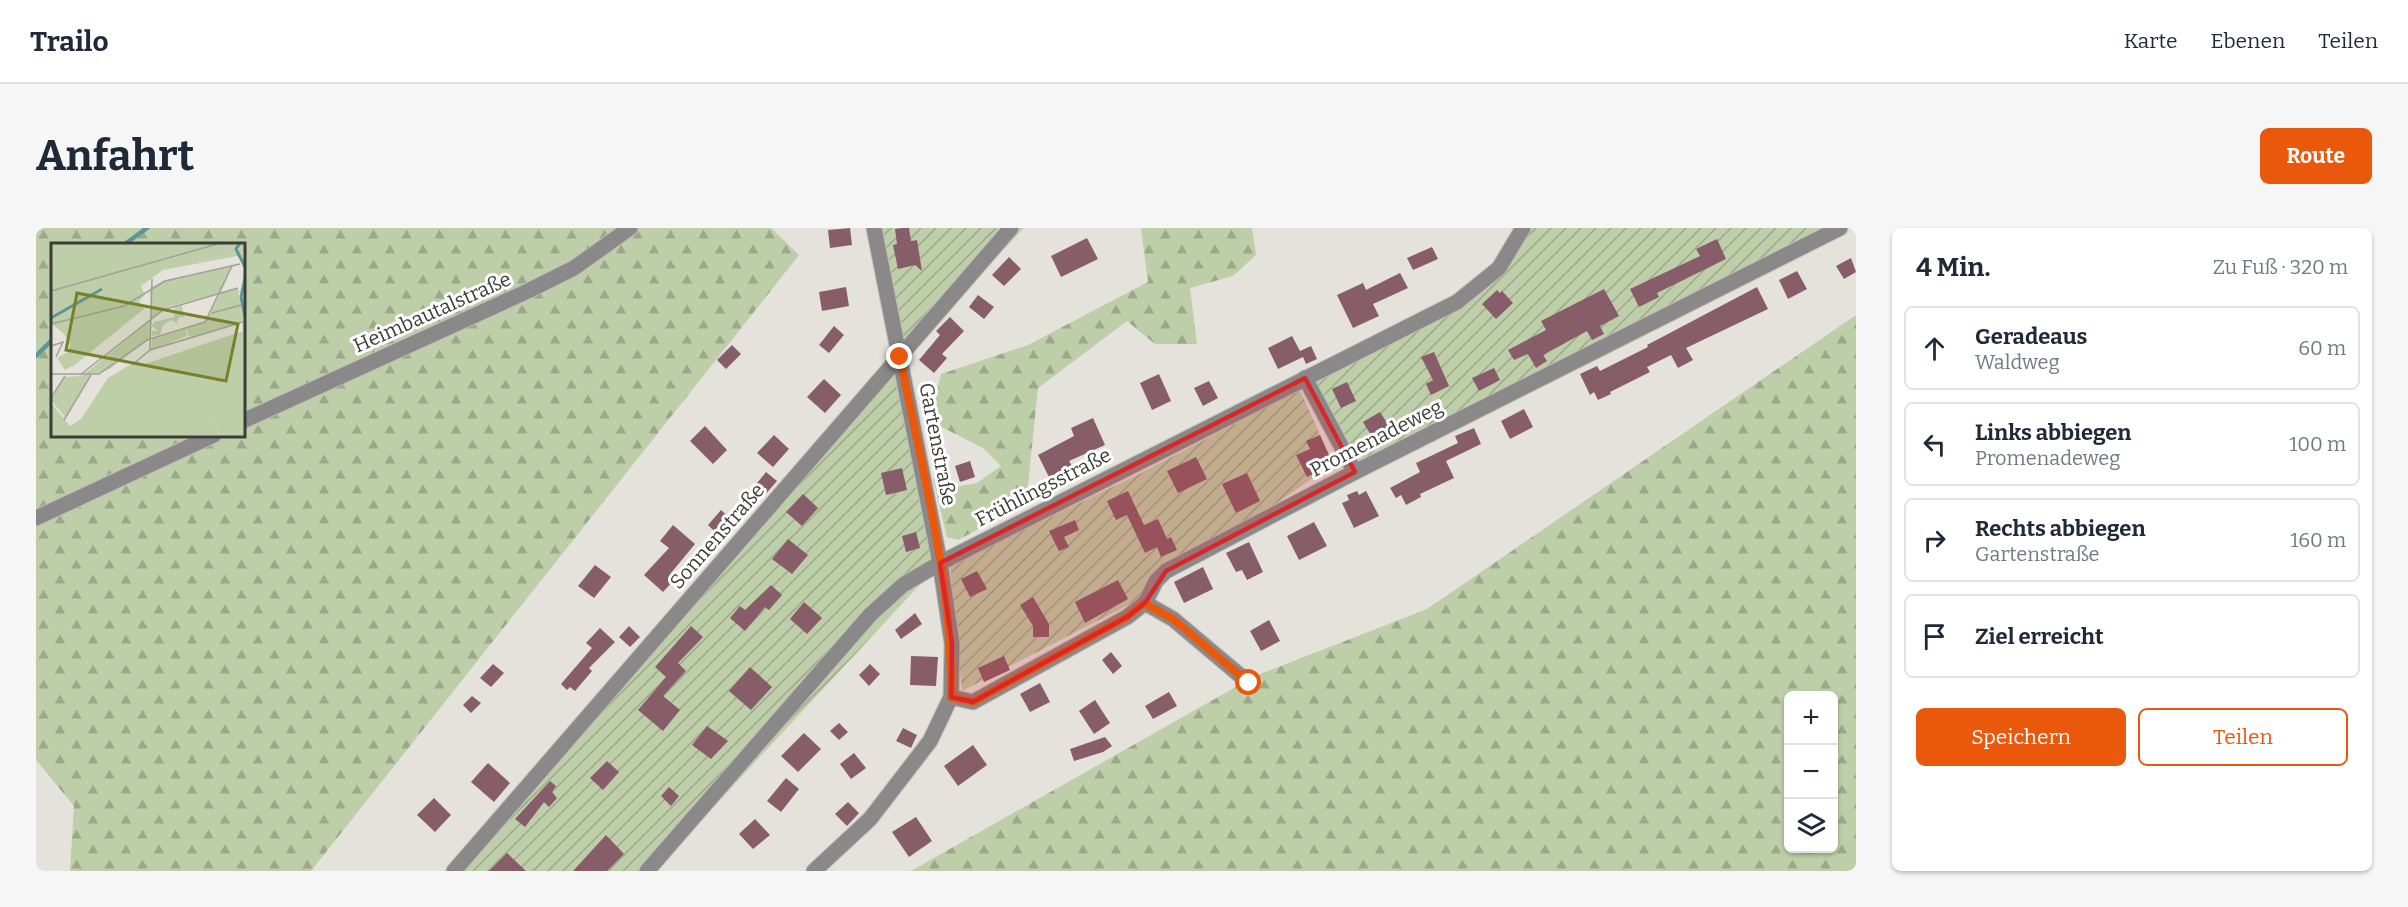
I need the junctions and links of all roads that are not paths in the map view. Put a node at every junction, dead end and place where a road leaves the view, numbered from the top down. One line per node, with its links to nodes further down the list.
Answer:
1 (630, 228): 8 (street, Heimbautalstraße)
2 (874, 228): 6 (street, Gartenstraße)
3 (1011, 228): 6 (street, Sonnenstraße)
4 (1523, 228): 7 (street, Frühlingsstraße)
5 (1840, 228): 10 (street, Promenadeweg)
6 (900, 357): 12 (street, Gartenstraße); 16 (street, Sonnenstraße)
7 (1305, 378): 10 (street); 12 (street, Frühlingsstraße)
8 (244, 421)
9 (212, 436): 11 (street)
10 (1355, 472): 13 (street, Promenadeweg)
11 (36, 518)
12 (940, 563): 15 (street, Gartenstraße); 17 (street, Frühlingsstraße)
13 (1144, 603): 14 (street); 15 (street, Promenadeweg)
14 (1249, 683)
15 (951, 697): 18 (street, Gartenstraße)
16 (454, 871)
17 (647, 871)
18 (814, 871)

